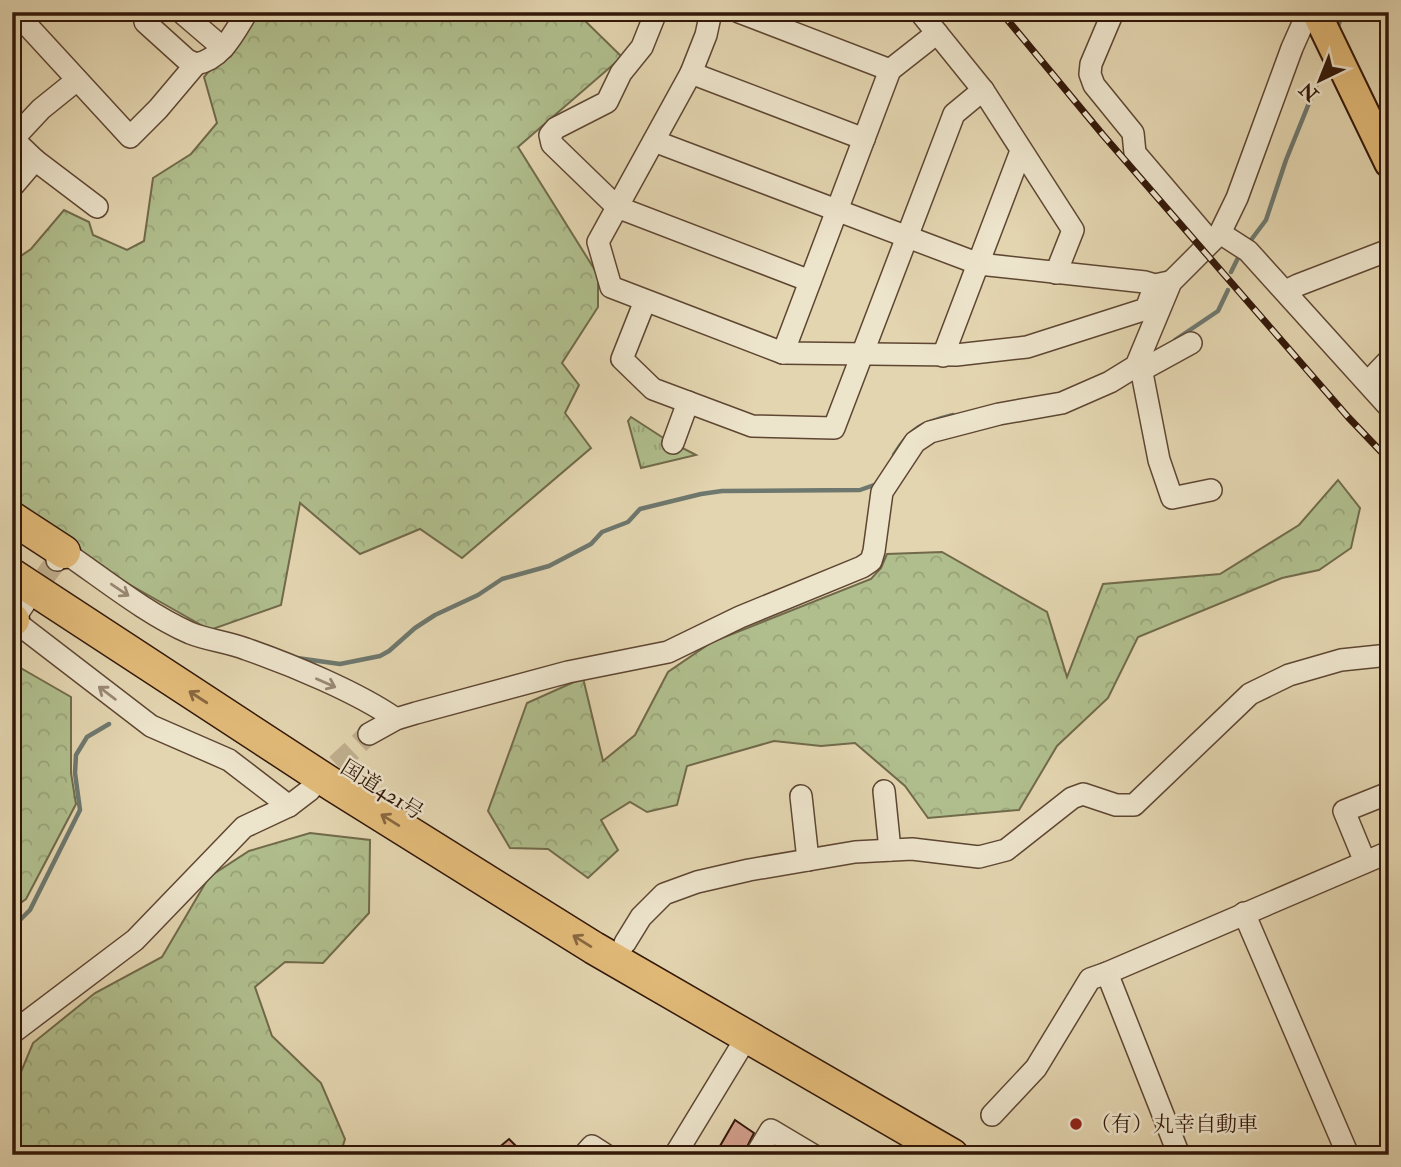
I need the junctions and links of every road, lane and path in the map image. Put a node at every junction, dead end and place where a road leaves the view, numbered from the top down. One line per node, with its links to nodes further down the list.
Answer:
1 (15, 12): 17 (street)
2 (181, 12): 13 (street)
3 (247, 12): 13 (street)
4 (656, 12): 27 (street)
5 (711, 12): 16 (street)
6 (739, 12): 15 (street)
7 (920, 12): 12 (street)
8 (1112, 12): 30 (street)
9 (1308, 12): 30 (street)
10 (1316, 12): 24 (main road)
11 (144, 16): 14 (street)
12 (937, 33): 15 (street); 18 (street)
13 (223, 48): 14 (street)
14 (196, 64): 17 (street)
15 (890, 70): 20 (street)
16 (691, 72): 20 (street); 21 (street)
17 (77, 80): 19 (street)
18 (984, 90): 22 (street); 29 (street)
19 (15, 134): 23 (street)
20 (864, 139): 28 (street)
21 (654, 141): 27 (street); 28 (street)
22 (1021, 151): 32 (street); 33 (street)
23 (35, 160): 25 (street); 26 (street)
24 (1389, 163)
25 (12, 187)
26 (97, 207)
27 (617, 207): 34 (street); 37 (street)
28 (837, 211): 29 (street); 34 (street)
29 (907, 237): 32 (street); 40 (street)
30 (1229, 242): 35 (street); 36 (street)
31 (1389, 250): 36 (street)
32 (979, 264): 33 (street); 41 (street)
33 (1056, 273): 35 (street)
34 (810, 281): 39 (street)
35 (1163, 283): 41 (street); 43 (street)
36 (1286, 291): 44 (street)
37 (645, 300): 39 (street); 45 (street)
38 (1191, 343): 43 (street)
39 (783, 352): 40 (street)
40 (862, 355): 41 (street); 45 (street)
41 (943, 356)
42 (1389, 360): 44 (street)
43 (1140, 363): 48 (street); 55 (street)
44 (1368, 382): 46 (street)
45 (688, 402): 47 (street)
46 (1389, 407)
47 (673, 443)
48 (1211, 490)
49 (12, 518): 51 (highway)
50 (12, 550): 67 (highway, 国道421号)
51 (60, 556): 55 (street, one-way to 55)
52 (12, 575): 70 (highway, 国道421号, one-way to 52)
53 (16, 614): 61 (street, one-way to 53)
54 (1389, 655): 62 (street)
55 (396, 719): 56 (street)
56 (369, 734)
57 (310, 790): 61 (street)
58 (884, 791): 62 (street)
59 (1389, 793): 65 (street)
60 (802, 796): 64 (street)
61 (289, 806): 69 (street)
62 (890, 850): 64 (street)
63 (1389, 852): 65 (street)
64 (808, 860): 67 (street)
65 (1365, 862): 66 (street)
66 (1244, 913): 68 (street); 79 (street)
67 (625, 943): 70 (highway, 国道421号)
68 (1107, 973): 71 (street); 78 (street)
69 (12, 1033)
70 (748, 1035): 74 (street); 77 (highway, 国道421号)
71 (992, 1115)
72 (584, 1155): 73 (street)
73 (606, 1155)
74 (675, 1155)
75 (756, 1155): 76 (street)
76 (813, 1155)
77 (952, 1155)
78 (1179, 1155)
79 (1348, 1155)

